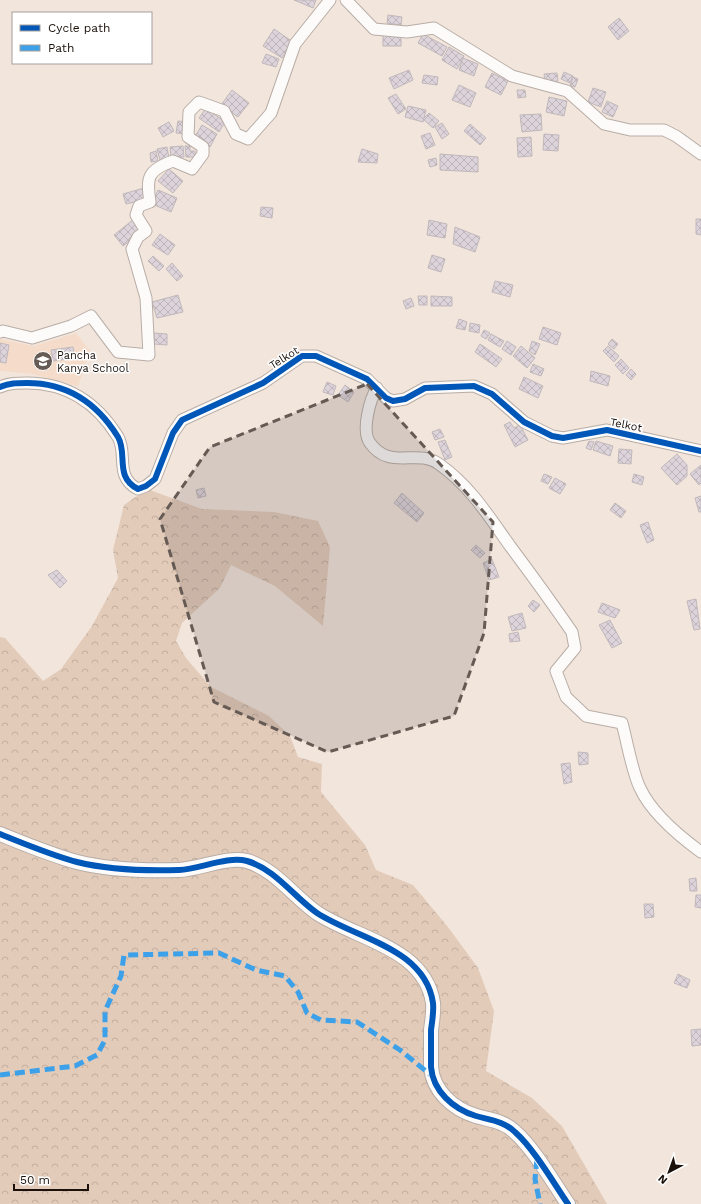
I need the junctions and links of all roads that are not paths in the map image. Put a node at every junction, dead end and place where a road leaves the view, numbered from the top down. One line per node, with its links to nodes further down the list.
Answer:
1 (330, 0): 4 (street)
2 (346, 0): 3 (street)
3 (701, 154)
4 (0, 332)
5 (0, 387): 6 (street, Telkot)
6 (377, 388): 7 (street, Telkot); 9 (street)
7 (701, 451)
8 (0, 834): 10 (street)
9 (701, 852)
10 (568, 1204)

